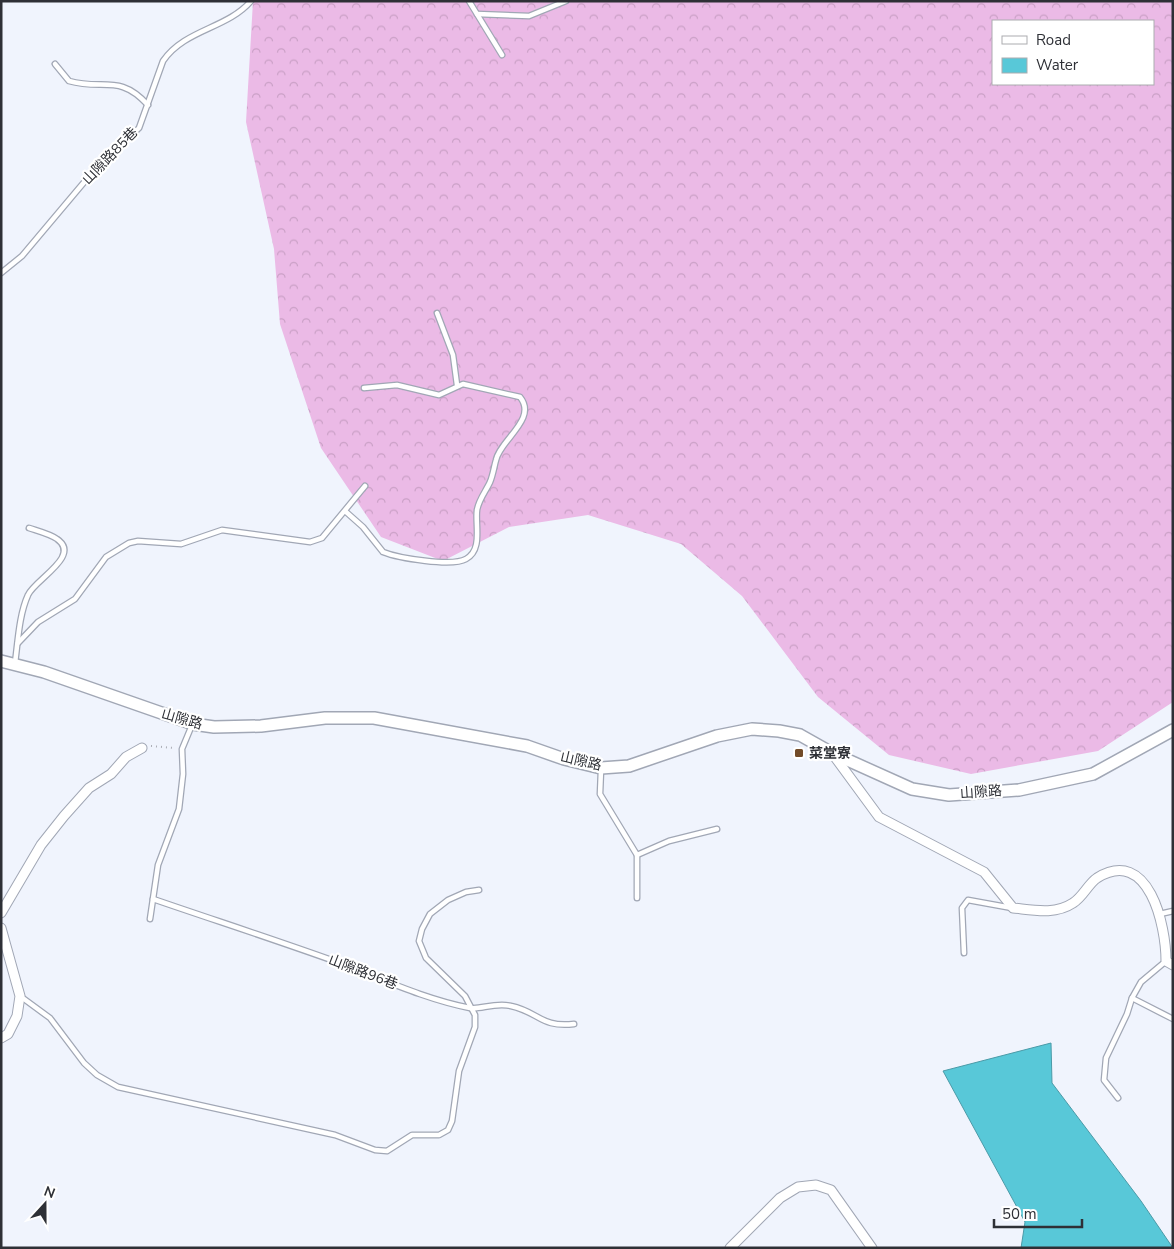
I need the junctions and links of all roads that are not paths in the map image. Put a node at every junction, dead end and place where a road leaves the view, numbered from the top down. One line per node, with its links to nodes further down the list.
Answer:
1 (252, 1): 7 (lane, 山隙路85巷)
2 (469, 1): 4 (lane)
3 (566, 1): 4 (lane)
4 (477, 14): 5 (lane)
5 (502, 55)
6 (55, 64): 7 (lane)
7 (148, 105): 8 (lane, 山隙路85巷)
8 (1, 274)
9 (437, 313): 10 (lane)
10 (457, 385): 11 (lane); 13 (lane)
11 (364, 388)
12 (365, 486): 13 (lane)
13 (345, 510): 15 (lane)
14 (29, 528): 15 (lane)
15 (18, 643): 17 (lane)
16 (1, 661): 17 (street, 山隙路)
17 (14, 664): 18 (street, 山隙路)
18 (192, 724): 22 (street, 山隙路); 27 (lane)
19 (1173, 730): 21 (street, 山隙路)
20 (142, 748): 30 (street)
21 (832, 754): 22 (street, 山隙路); 28 (street)
22 (601, 768): 24 (lane)
23 (717, 829): 24 (lane)
24 (637, 855): 26 (lane)
25 (479, 890): 38 (lane)
26 (637, 898)
27 (153, 899): 32 (lane); 38 (lane, 山隙路96巷)
28 (1014, 908): 31 (street); 34 (lane)
29 (1173, 911): 31 (lane)
30 (1, 913)
31 (1160, 914): 35 (street)
32 (150, 919)
33 (1, 928): 36 (street)
34 (964, 953)
35 (1170, 963): 37 (lane)
36 (20, 996): 38 (lane); 41 (street)
37 (1132, 998): 39 (lane); 42 (lane)
38 (472, 1009): 40 (lane, 山隙路96巷)
39 (1173, 1019)
40 (574, 1024)
41 (1, 1038)
42 (1118, 1098)
43 (730, 1248): 44 (street)
44 (872, 1248)

